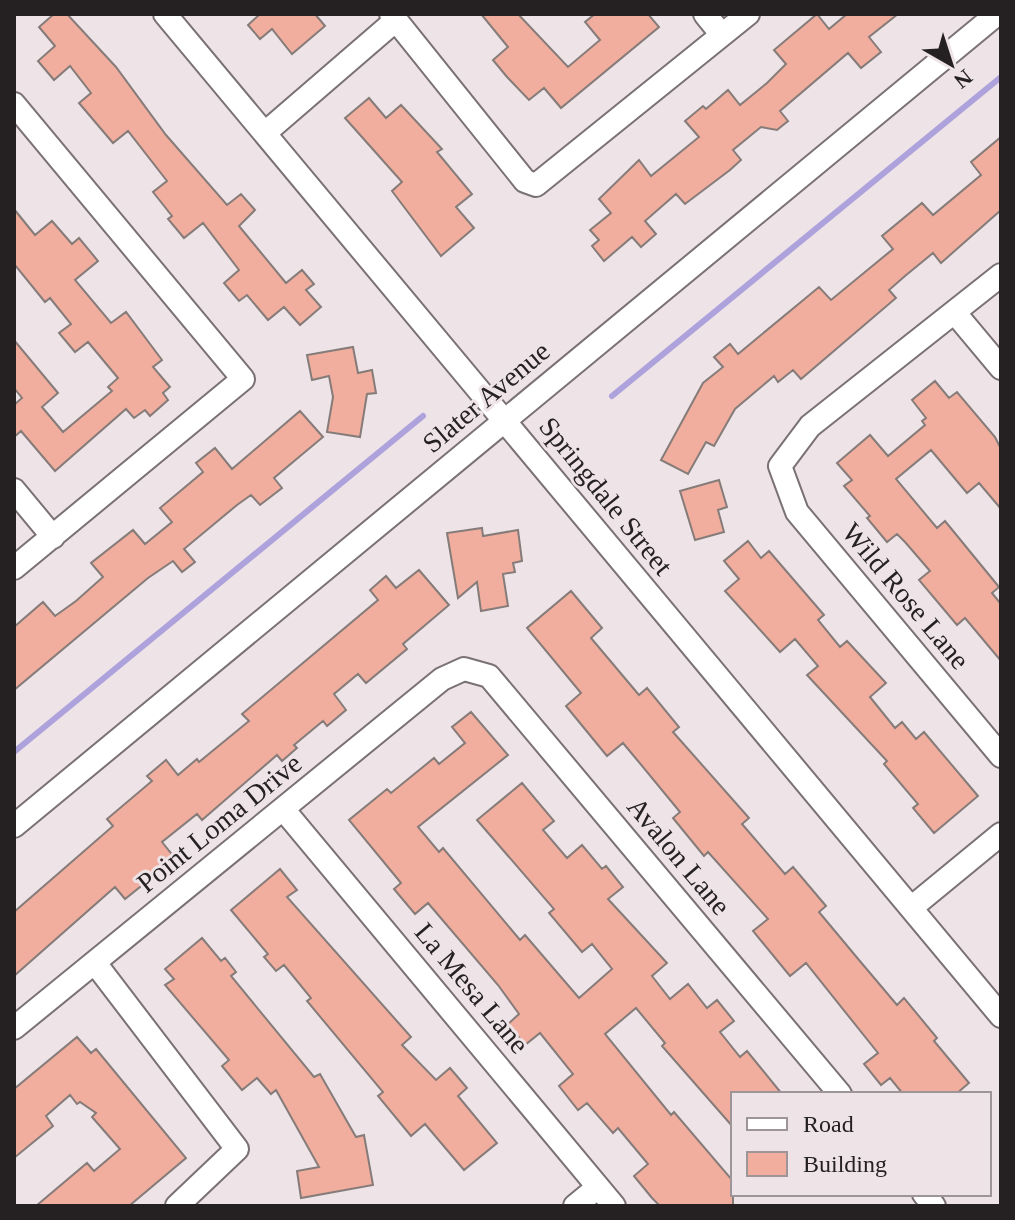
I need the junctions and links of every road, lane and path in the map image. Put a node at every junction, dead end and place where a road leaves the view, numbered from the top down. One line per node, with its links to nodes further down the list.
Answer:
1 (165, 14): 8 (street, Springdale Street)
2 (705, 14): 6 (street)
3 (748, 14): 6 (street)
4 (997, 14): 12 (street, Slater Avenue)
5 (393, 17): 6 (street); 8 (street)
6 (722, 35)
7 (14, 104): 14 (street)
8 (265, 133): 12 (street, Springdale Street)
9 (1001, 275): 10 (street)
10 (955, 313): 11 (street); 17 (street, Wild Rose Lane)
11 (1001, 368)
12 (505, 421): 19 (street, Slater Avenue); 21 (street, Springdale Street)
13 (14, 490): 14 (street)
14 (53, 537): 15 (street)
15 (14, 568)
16 (464, 669): 18 (street, Point Loma Drive); 25 (street, Avalon Lane)
17 (1001, 756)
18 (283, 809): 22 (street, Point Loma Drive); 26 (street, La Mesa Lane)
19 (14, 826)
20 (1001, 834): 21 (street)
21 (911, 908): 23 (street, Springdale Street)
22 (95, 963): 24 (street, Point Loma Drive); 27 (street)
23 (1001, 1016)
24 (14, 1028)
25 (838, 1092)
26 (598, 1187): 28 (street); 29 (street, La Mesa Lane)
27 (177, 1206)
28 (575, 1206)
29 (614, 1206)

